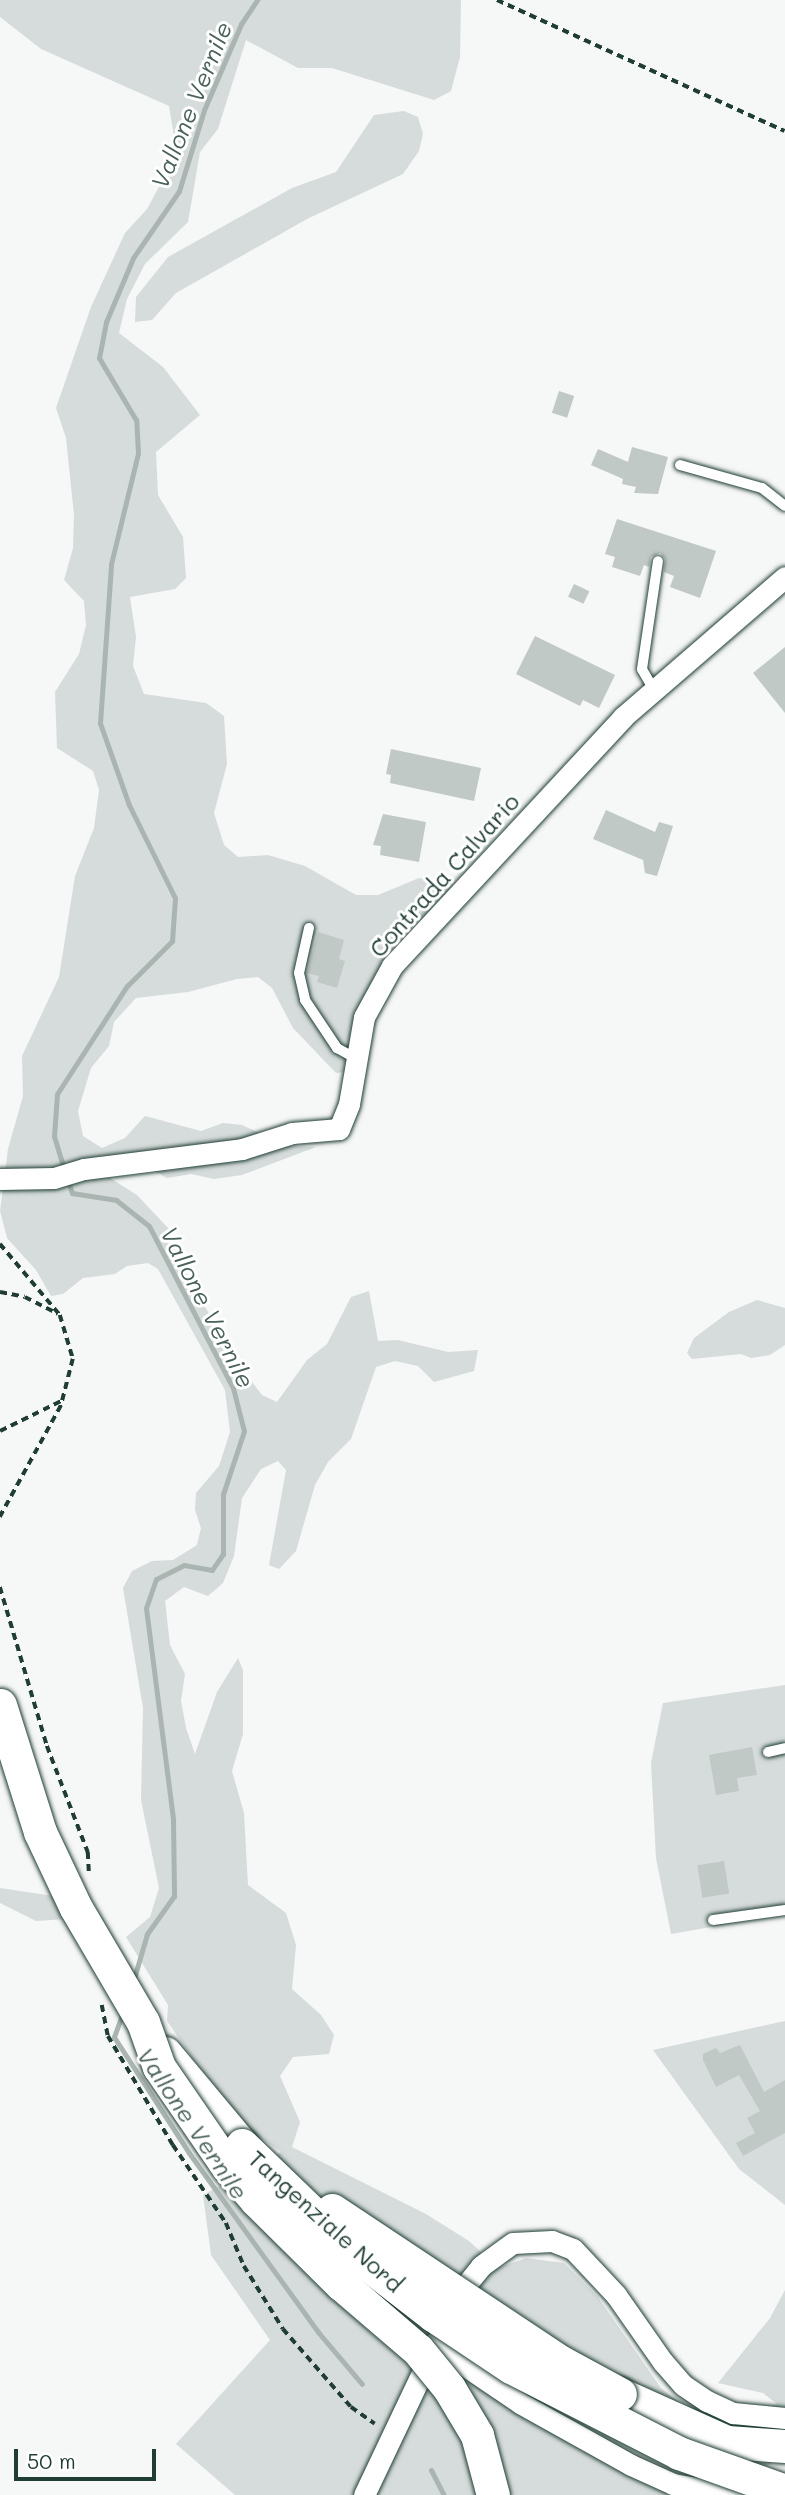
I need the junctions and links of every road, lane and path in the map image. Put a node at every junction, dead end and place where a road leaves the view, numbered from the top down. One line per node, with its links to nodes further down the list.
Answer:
1 (497, 0): 2 (path)
2 (785, 131)
3 (680, 466): 4 (lane)
4 (785, 506)
5 (658, 561): 7 (lane)
6 (785, 577): 7 (street, Contrada Calvario)
7 (654, 690): 9 (street, Contrada Calvario)
8 (309, 928): 9 (lane)
9 (355, 1058): 10 (street, Contrada Calvario)
10 (0, 1179)
11 (0, 1244): 13 (path)
12 (0, 1292): 13 (path)
13 (60, 1315): 14 (path)
14 (63, 1400): 15 (path); 16 (path)
15 (0, 1431)
16 (0, 1517)
17 (0, 1705): 22 (main road, Tangenziale Nord, bridge)
18 (785, 1748): 19 (lane)
19 (768, 1752)
20 (785, 1910): 21 (lane)
21 (713, 1920)
22 (143, 2022): 23 (main road, Tangenziale Nord, bridge); 32 (main road, bridge)
23 (243, 2144): 26 (main road, bridge); 29 (main road, Tangenziale Nord, bridge)
24 (433, 2344): 25 (street); 28 (street); 31 (street)
25 (785, 2418)
26 (785, 2446)
27 (785, 2464): 30 (main road)
28 (631, 2465): 30 (street); 33 (street)
29 (785, 2491)
30 (750, 2493)
31 (363, 2495)
32 (493, 2495)
33 (657, 2495)

